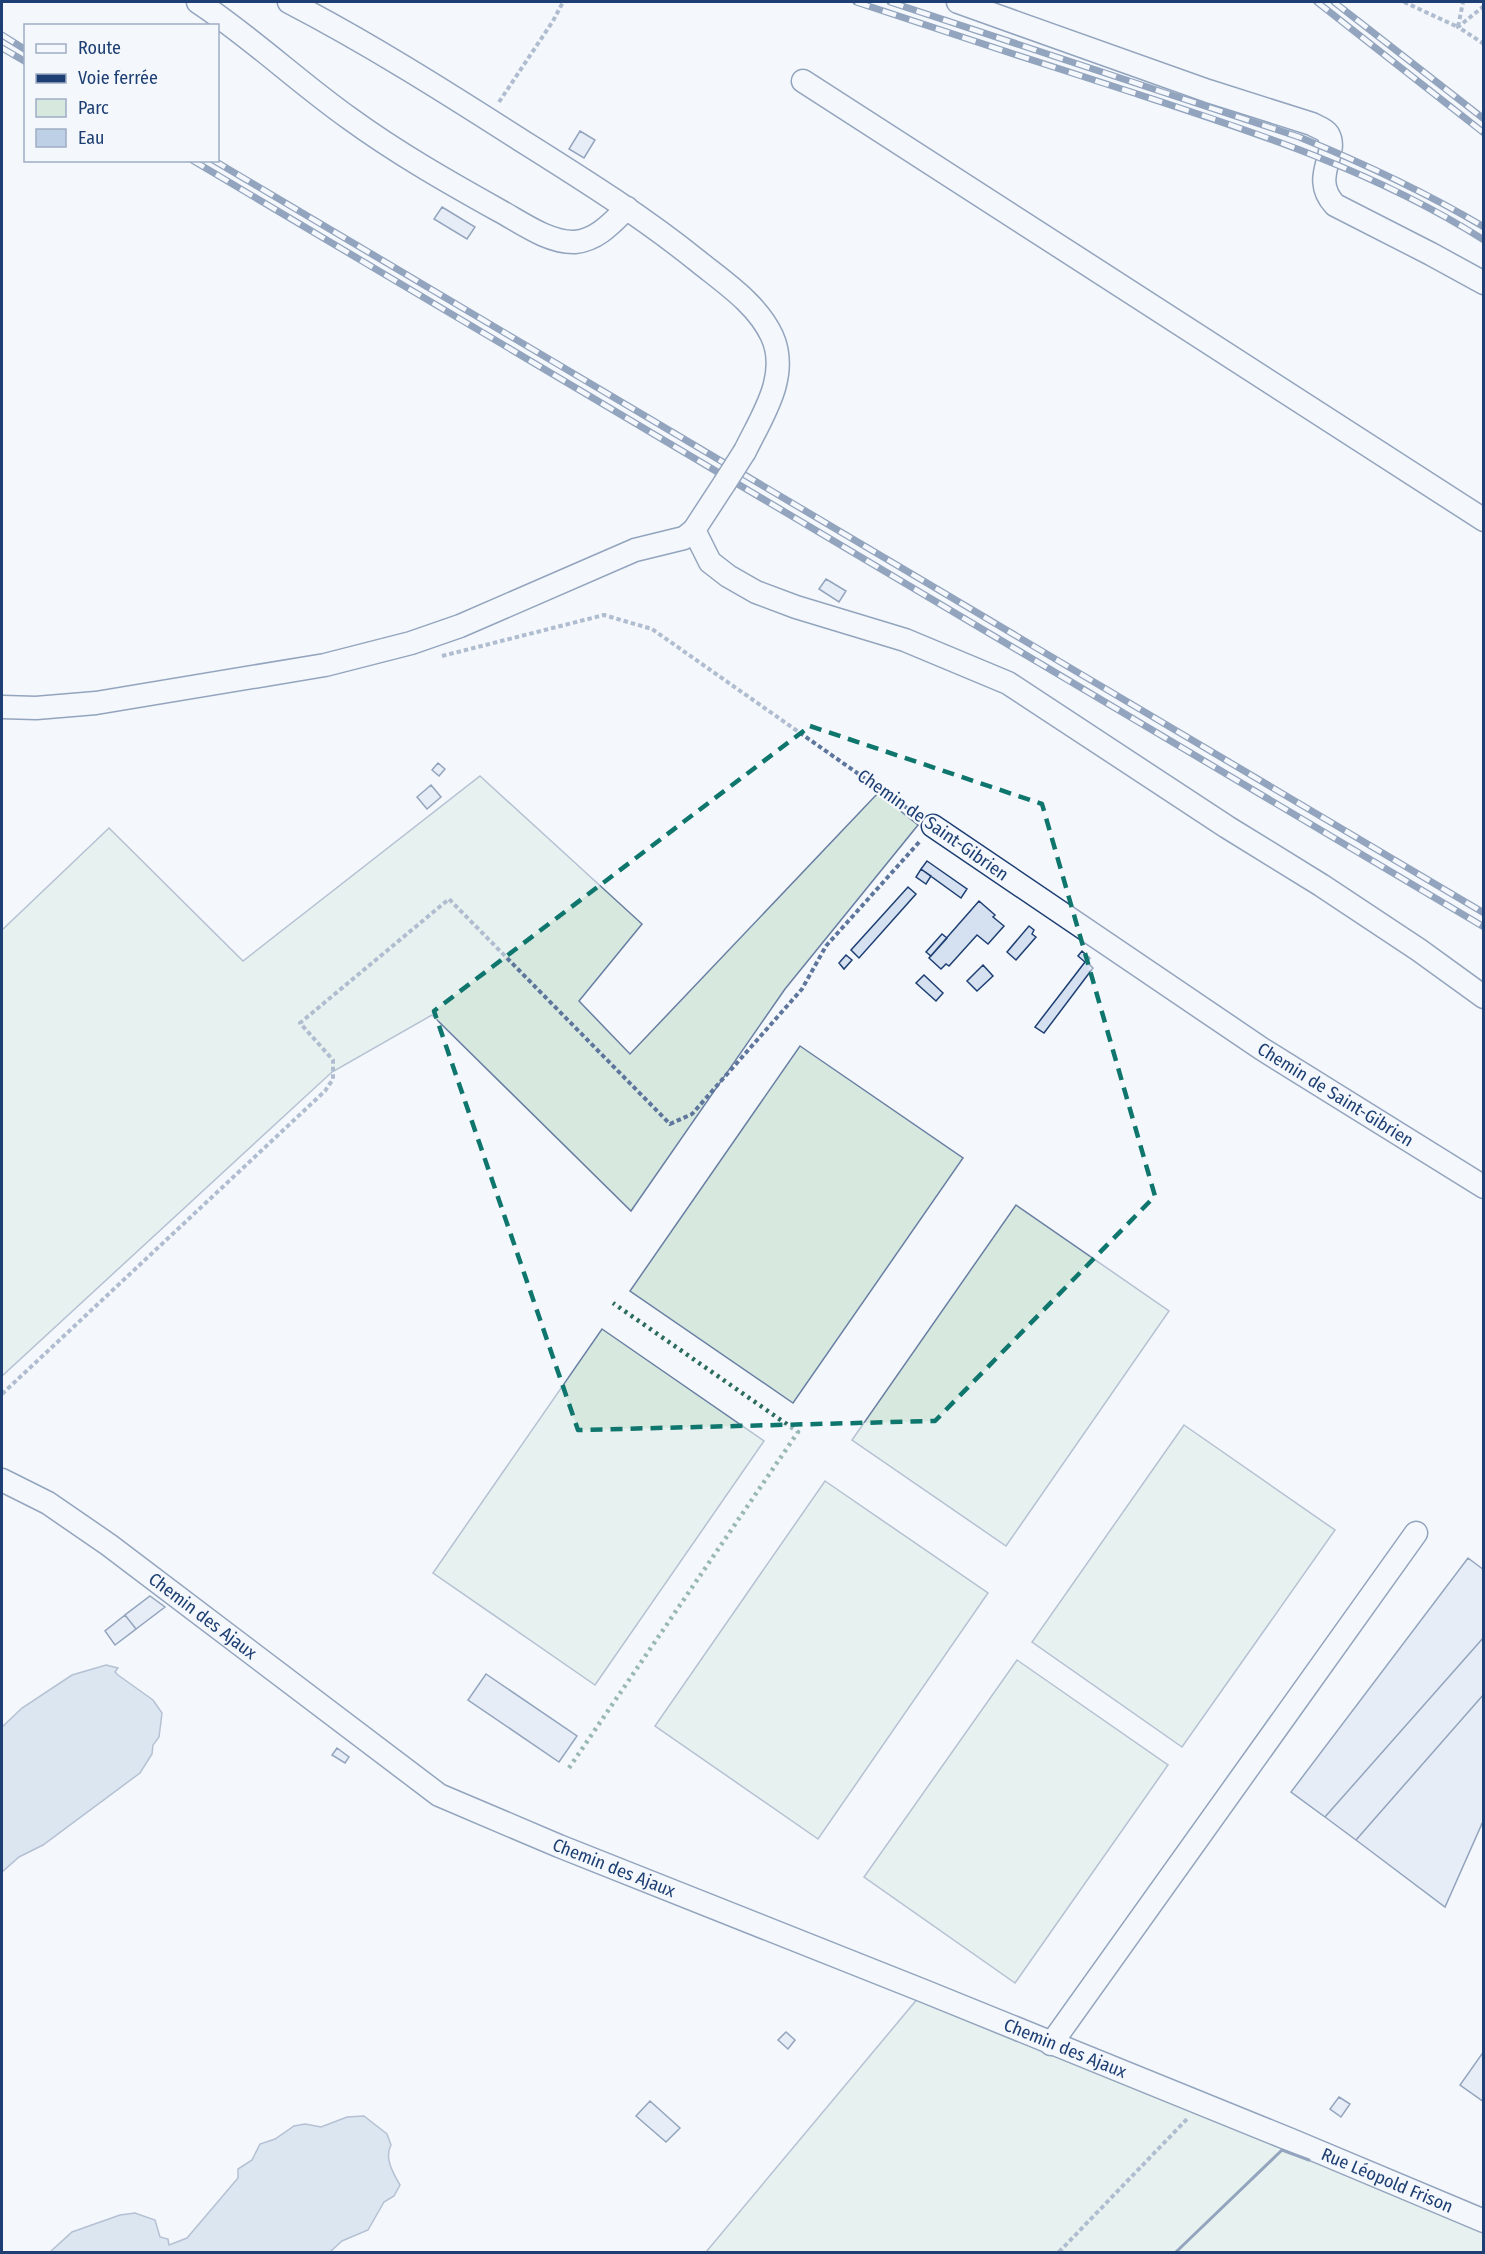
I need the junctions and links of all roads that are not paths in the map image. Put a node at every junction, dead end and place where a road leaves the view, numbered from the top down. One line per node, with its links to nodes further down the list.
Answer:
1 (198, 2): 5 (street)
2 (289, 2): 5 (street)
3 (958, 2): 6 (street)
4 (803, 81): 7 (street)
5 (627, 208): 8 (street, bridge)
6 (1484, 283)
7 (1484, 520)
8 (694, 530): 9 (street); 11 (street)
9 (2, 707)
10 (933, 826): 12 (street, Chemin de Saint-Gibrien)
11 (1484, 997)
12 (1484, 1186)
13 (2, 1480): 15 (street, Chemin des Ajaux)
14 (1416, 1533): 15 (street)
15 (1051, 2044): 16 (street, Chemin des Ajaux)
16 (1291, 2140): 17 (street, Rue Léopold Frison)
17 (1484, 2221)

